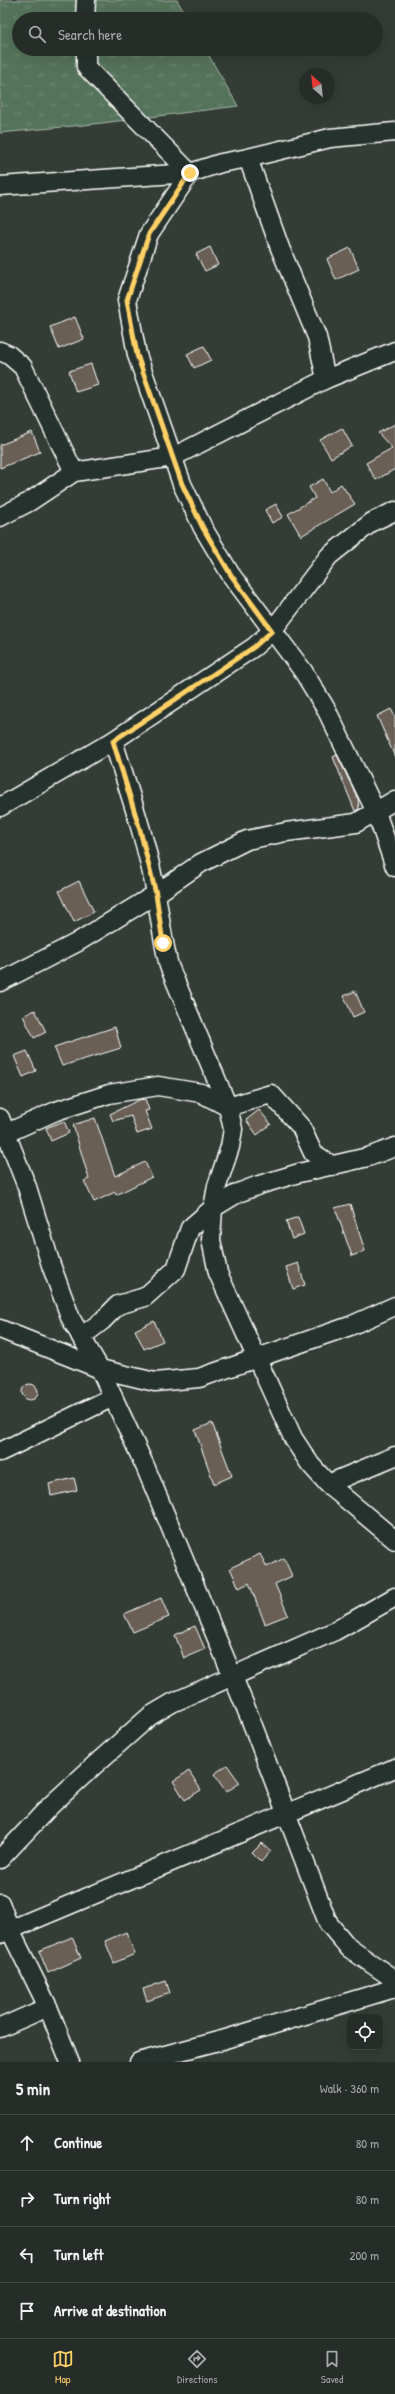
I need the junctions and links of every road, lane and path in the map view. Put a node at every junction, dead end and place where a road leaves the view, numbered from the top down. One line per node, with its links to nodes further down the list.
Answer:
1 (86, 0): 2 (street)
2 (86, 12)
3 (86, 56): 6 (street)
4 (395, 132): 5 (street)
5 (248, 158): 6 (street); 10 (street)
6 (190, 173): 7 (street); 11 (street)
7 (0, 186)
8 (0, 351): 12 (street)
9 (395, 351): 10 (street)
10 (326, 379): 11 (street)
11 (173, 457): 12 (street); 15 (street)
12 (74, 472): 14 (street)
13 (395, 511): 15 (street)
14 (0, 517)
15 (272, 631): 16 (street); 19 (street)
16 (113, 741): 18 (street); 21 (street)
17 (395, 800): 19 (street)
18 (0, 807)
19 (376, 812): 20 (street); 21 (street)
20 (395, 867)
21 (156, 894): 22 (street); 23 (street)
22 (0, 982)
23 (228, 1107): 24 (street); 26 (street); 27 (street)
24 (2, 1129): 30 (street)
25 (395, 1147): 26 (street)
26 (333, 1166): 27 (street)
27 (213, 1208): 30 (street); 31 (street)
28 (395, 1306): 31 (street)
29 (0, 1329): 32 (street)
30 (81, 1337): 32 (street)
31 (257, 1357): 32 (street); 36 (street)
32 (100, 1369): 33 (street)
33 (113, 1398): 34 (street); 39 (street)
34 (0, 1452)
35 (395, 1456): 36 (street)
36 (328, 1484): 37 (street)
37 (395, 1540)
38 (395, 1597): 39 (street)
39 (232, 1677): 41 (street); 42 (street)
40 (395, 1768): 41 (street)
41 (286, 1814): 44 (street); 45 (street)
42 (0, 1859)
43 (0, 1903): 44 (street)
44 (5, 1932): 47 (street)
45 (395, 1980)
46 (395, 1988): 50 (street)
47 (48, 2007): 48 (street); 49 (street)
48 (0, 2028)
49 (70, 2062)
50 (139, 2062)

